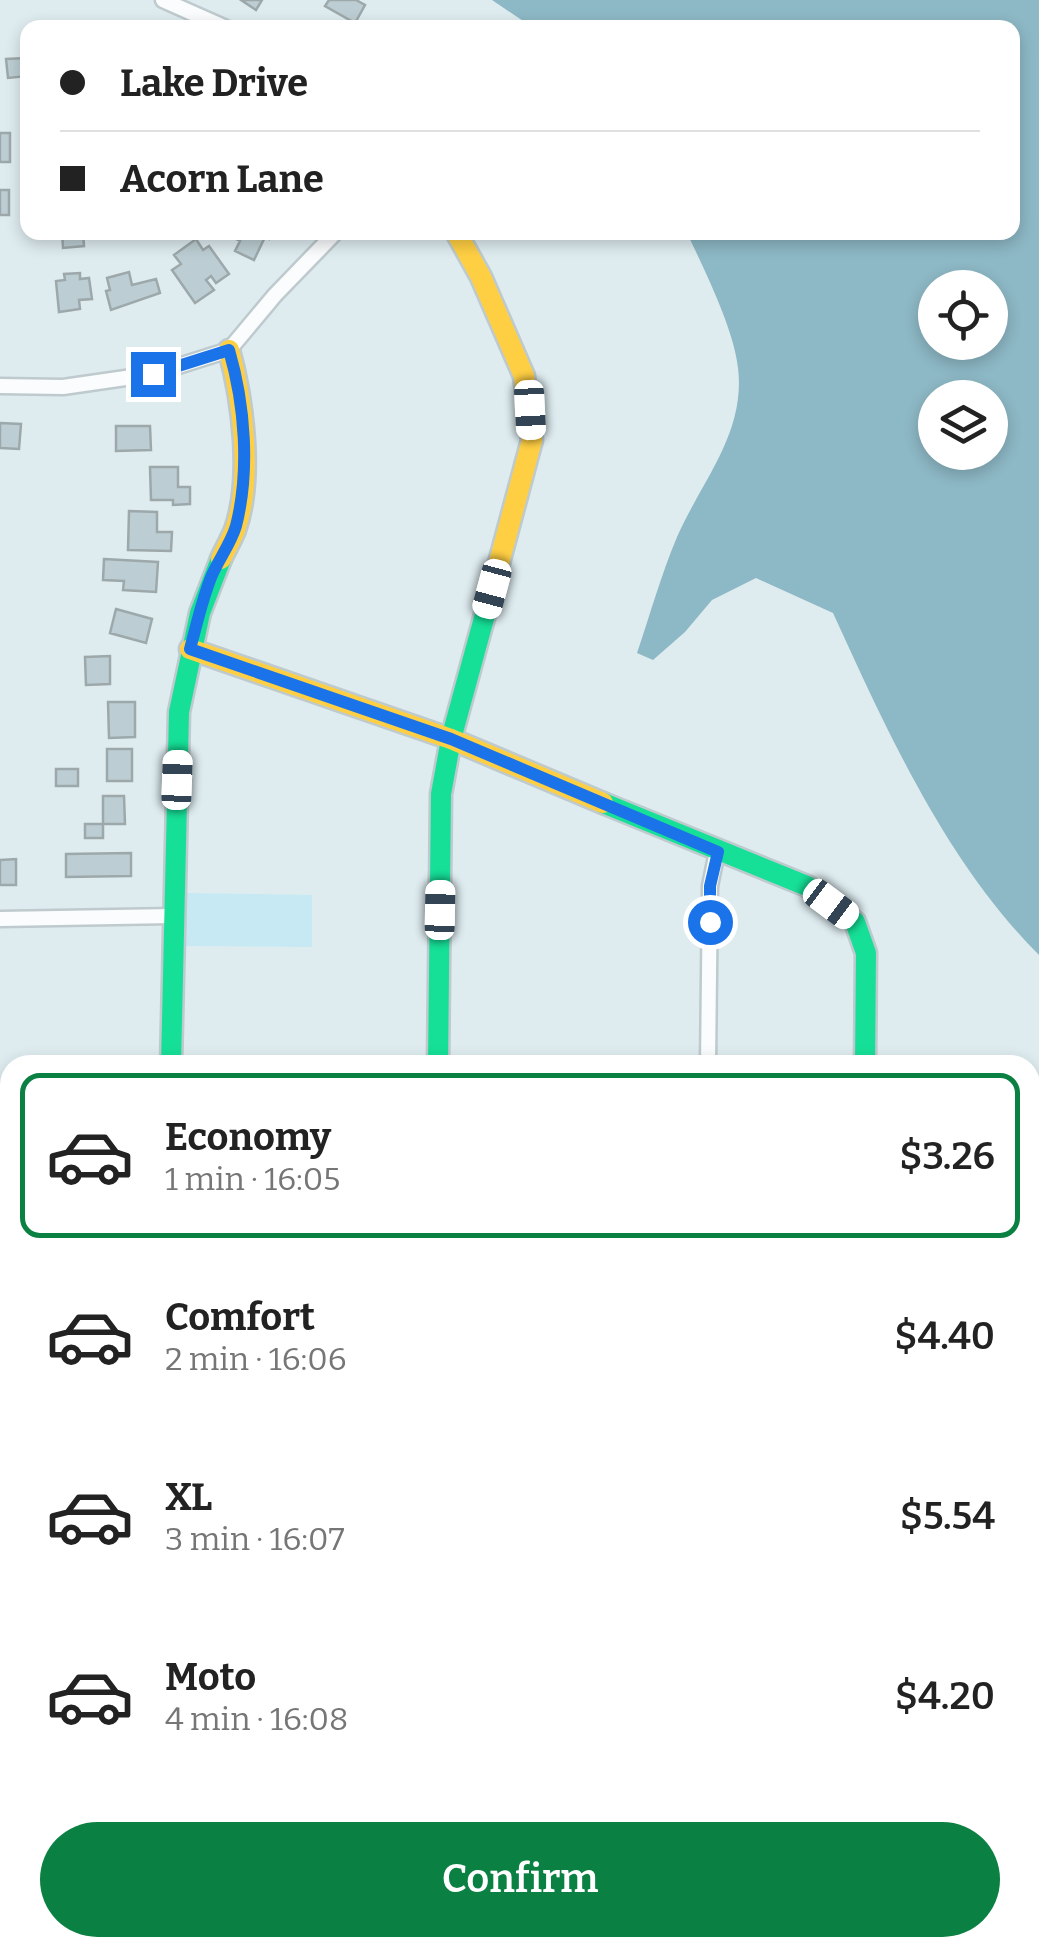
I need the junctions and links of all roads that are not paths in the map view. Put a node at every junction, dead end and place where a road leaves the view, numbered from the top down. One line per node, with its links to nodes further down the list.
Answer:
1 (163, 0): 2 (street)
2 (208, 20)
3 (328, 240): 5 (street)
4 (460, 240): 8 (street)
5 (229, 350): 6 (street); 7 (street)
6 (0, 386)
7 (190, 649): 8 (street); 10 (street)
8 (451, 739): 9 (street); 13 (street)
9 (718, 852): 14 (street); 15 (street)
10 (172, 916): 11 (street); 12 (street)
11 (0, 919)
12 (171, 1055)
13 (438, 1055)
14 (708, 1055)
15 (865, 1055)

